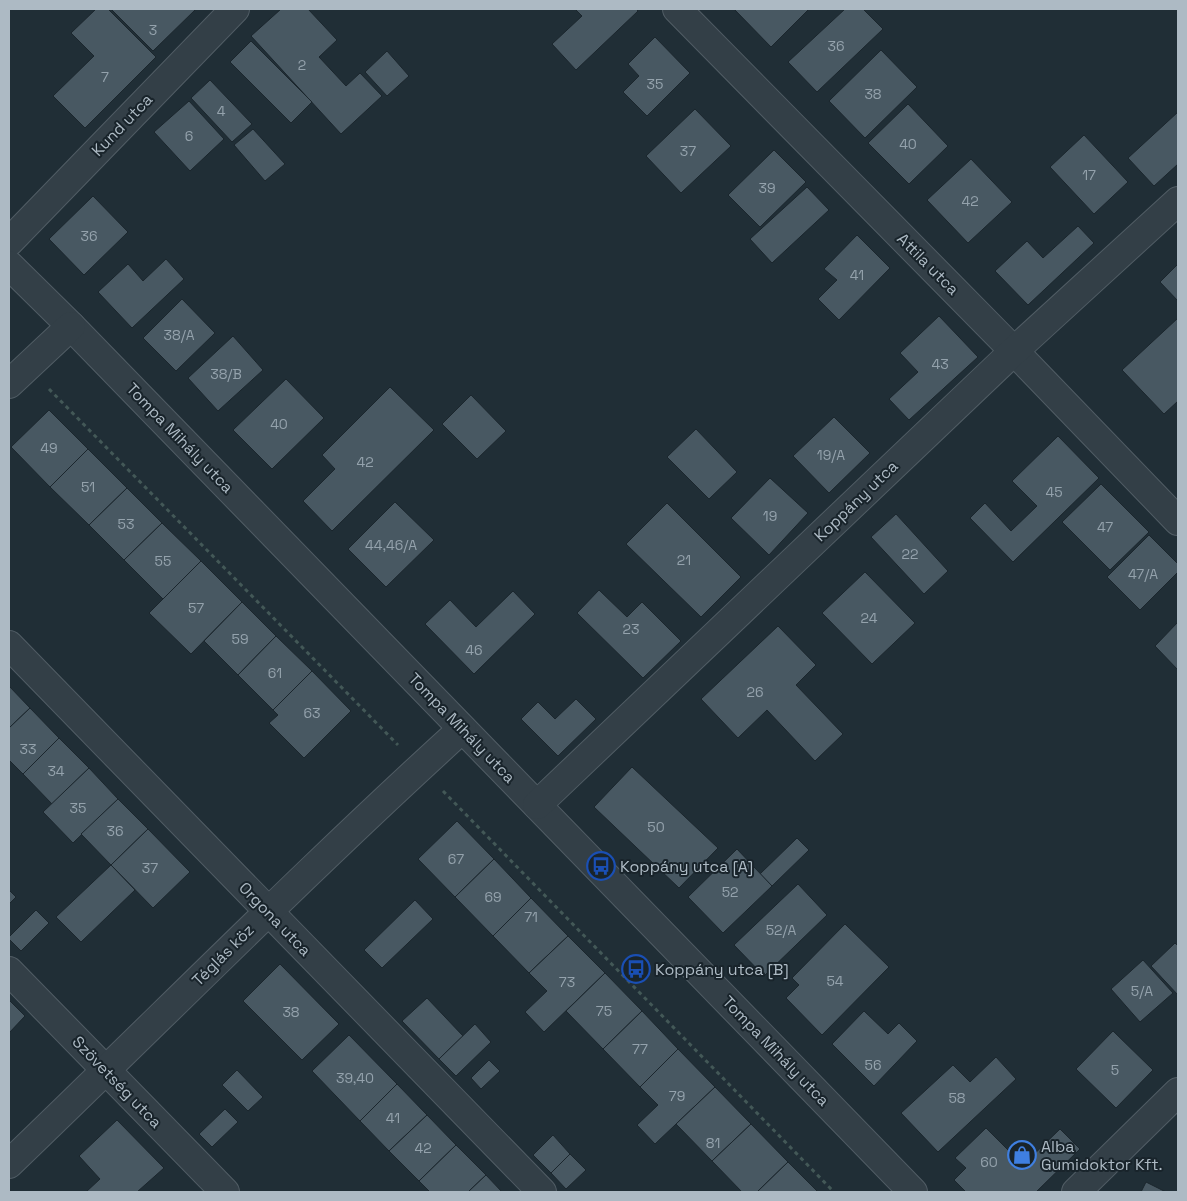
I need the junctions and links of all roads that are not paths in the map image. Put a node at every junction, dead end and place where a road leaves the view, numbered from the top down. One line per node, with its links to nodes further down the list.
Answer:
1 (235, 9): 4 (street, Kund utca)
2 (677, 9): 7 (street, Attila utca)
3 (1178, 201): 7 (street, Koppány utca)
4 (9, 242)
5 (9, 265): 6 (street, Tompa Mihály utca)
6 (71, 326): 8 (street); 11 (street, Tompa Mihály utca)
7 (1014, 351): 9 (street, Attila utca); 12 (street, Koppány utca)
8 (9, 384)
9 (1178, 521)
10 (9, 645): 13 (street, Orgona utca)
11 (462, 729): 12 (street, Tompa Mihály utca); 13 (street, Téglás köz)
12 (537, 805): 20 (street, Tompa Mihály utca)
13 (268, 911): 15 (street, Téglás köz); 19 (street, Orgona utca)
14 (9, 971): 15 (street, Szövetség utca)
15 (106, 1071): 17 (street, Téglás köz); 18 (street, Szövetség utca)
16 (1178, 1092): 21 (street)
17 (9, 1164)
18 (224, 1192)
19 (542, 1192)
20 (914, 1192)
21 (1076, 1192)

